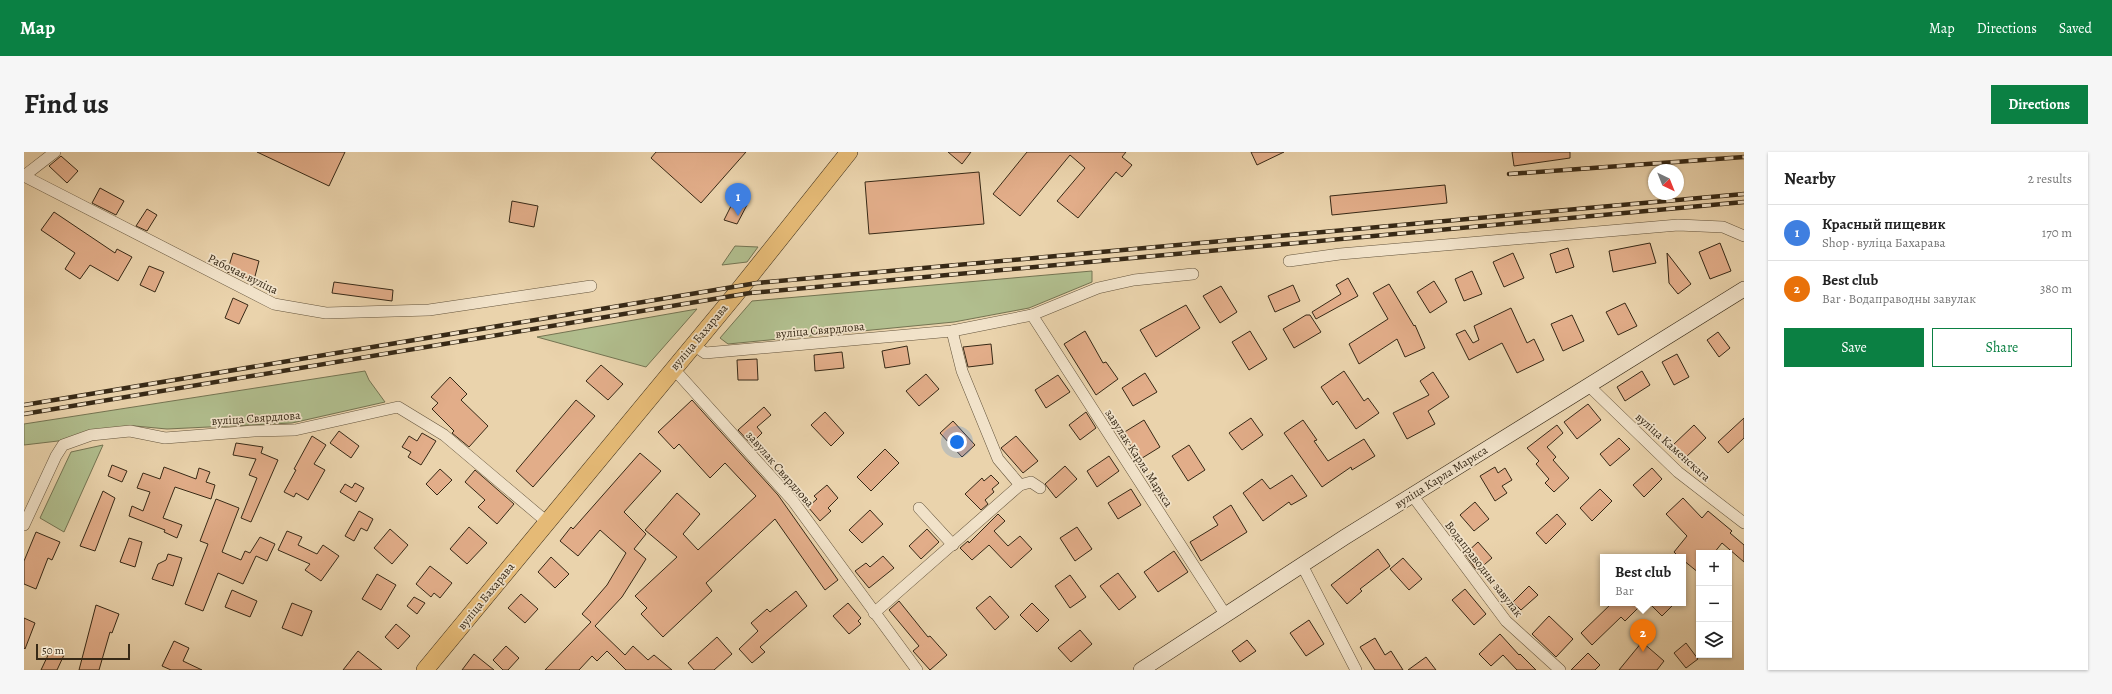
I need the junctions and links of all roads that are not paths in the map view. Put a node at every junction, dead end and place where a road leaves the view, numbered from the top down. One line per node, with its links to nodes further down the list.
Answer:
1 (55, 152): 3 (street)
2 (849, 152): 11 (main road, вуліца Бахарава)
3 (24, 176): 7 (street, Рабочая вуліца)
4 (1744, 236): 5 (street)
5 (1289, 261)
6 (1193, 274): 9 (street, вуліца Свярдлова)
7 (591, 286)
8 (1743, 292): 13 (main road, вуліца Карла Маркса)
9 (1032, 315): 10 (street, вуліца Свярдлова); 24 (street, завулак Карла Маркса)
10 (952, 331): 11 (street, вуліца Свярдлова); 14 (street)
11 (692, 344): 12 (main road, вуліца Бахарава)
12 (673, 368): 18 (main road, вуліца Бахарава); 23 (street, завулак Свярдлова)
13 (1588, 385): 16 (main road, вуліца Карла Маркса); 19 (street, вуліца Каменскага)
14 (1020, 485): 15 (street); 21 (street)
15 (1040, 488)
16 (1412, 495): 22 (main road, вуліца Карла Маркса); 29 (street, Водаправодны завулак)
17 (919, 508): 21 (street)
18 (548, 522): 20 (street, вуліца Свярдлова); 25 (main road, вуліца Бахарава)
19 (1744, 523)
20 (24, 525)
21 (953, 545): 23 (street)
22 (1302, 565): 24 (main road, вуліца Карла Маркса); 28 (street)
23 (874, 612): 26 (street, завулак Свярдлова)
24 (1225, 614): 27 (main road, вуліца Карла Маркса)
25 (425, 670)
26 (917, 670)
27 (1141, 670)
28 (1356, 670)
29 (1560, 670)

